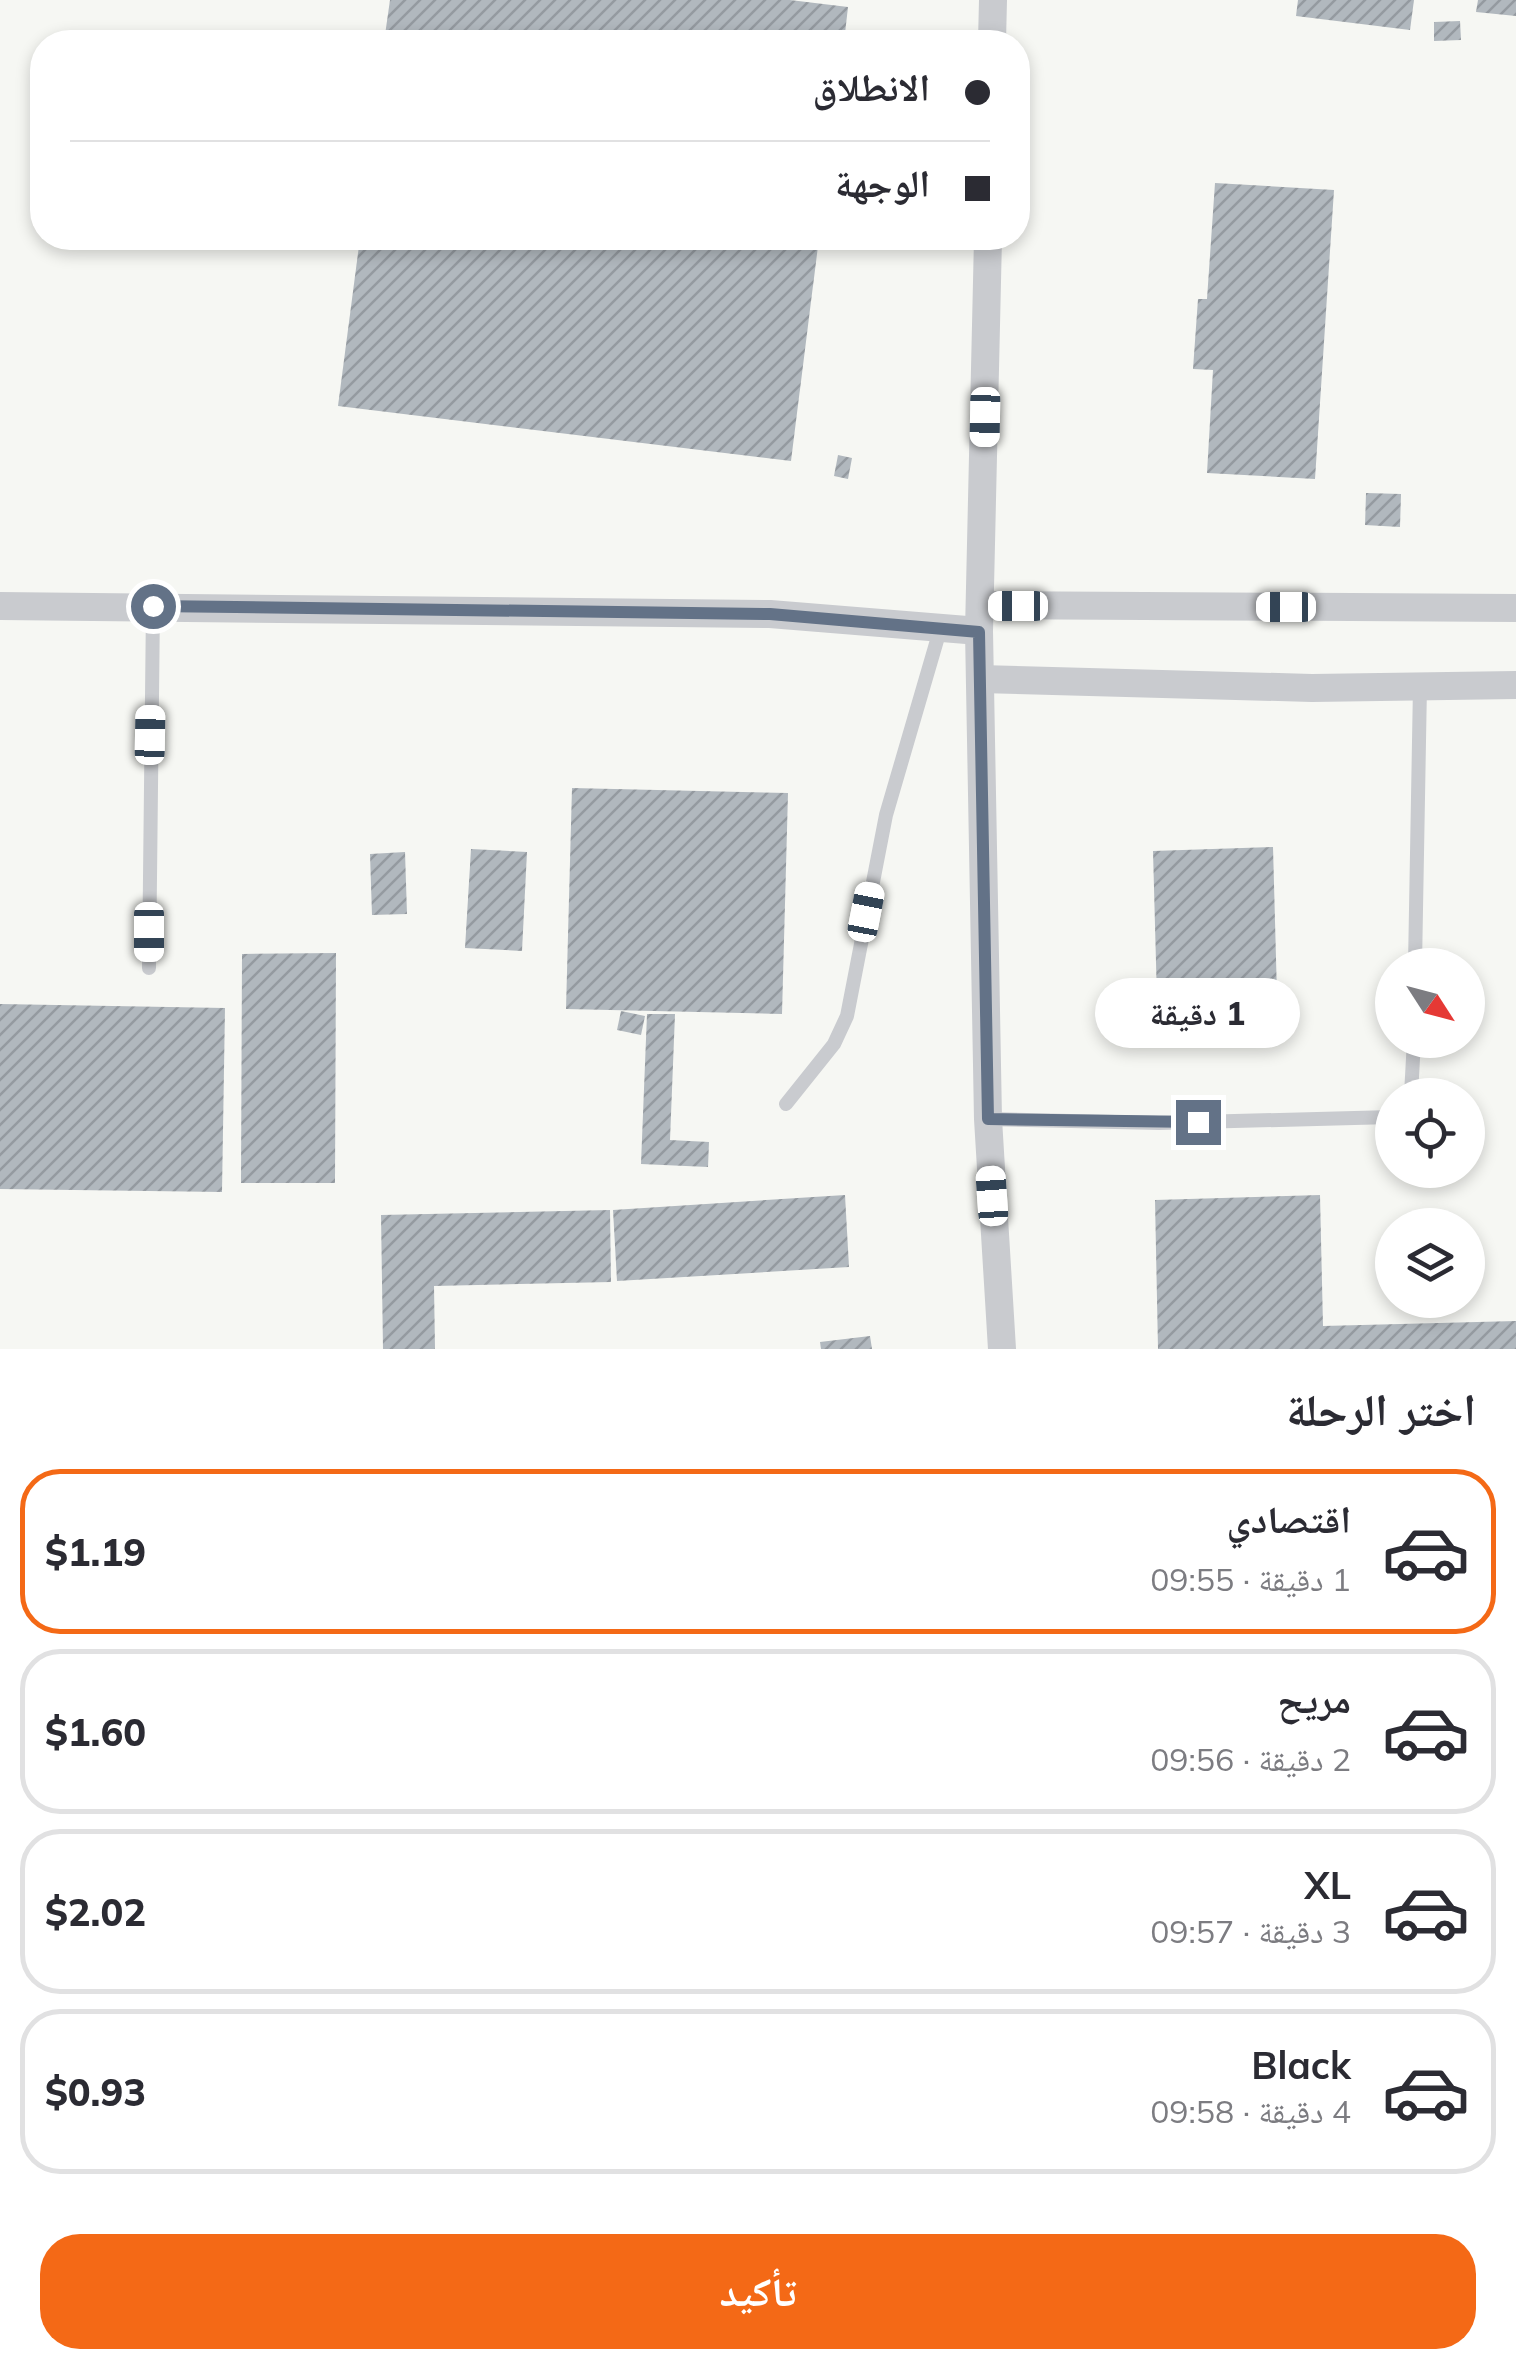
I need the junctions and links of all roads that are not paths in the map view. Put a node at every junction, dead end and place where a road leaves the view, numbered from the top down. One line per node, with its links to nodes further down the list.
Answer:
1 (993, 0): 2 (street)
2 (992, 30)
3 (988, 250): 7 (street)
4 (0, 606): 5 (street)
5 (153, 606): 8 (street); 13 (lane)
6 (1516, 608): 7 (street)
7 (979, 618): 8 (street); 9 (street)
8 (940, 630): 14 (lane)
9 (980, 679): 11 (street); 16 (street)
10 (1516, 685): 11 (street)
11 (1420, 686): 12 (lane)
12 (1416, 948)
13 (149, 968)
14 (786, 1104)
15 (1375, 1117): 16 (lane)
16 (988, 1119): 17 (street)
17 (1002, 1349)

